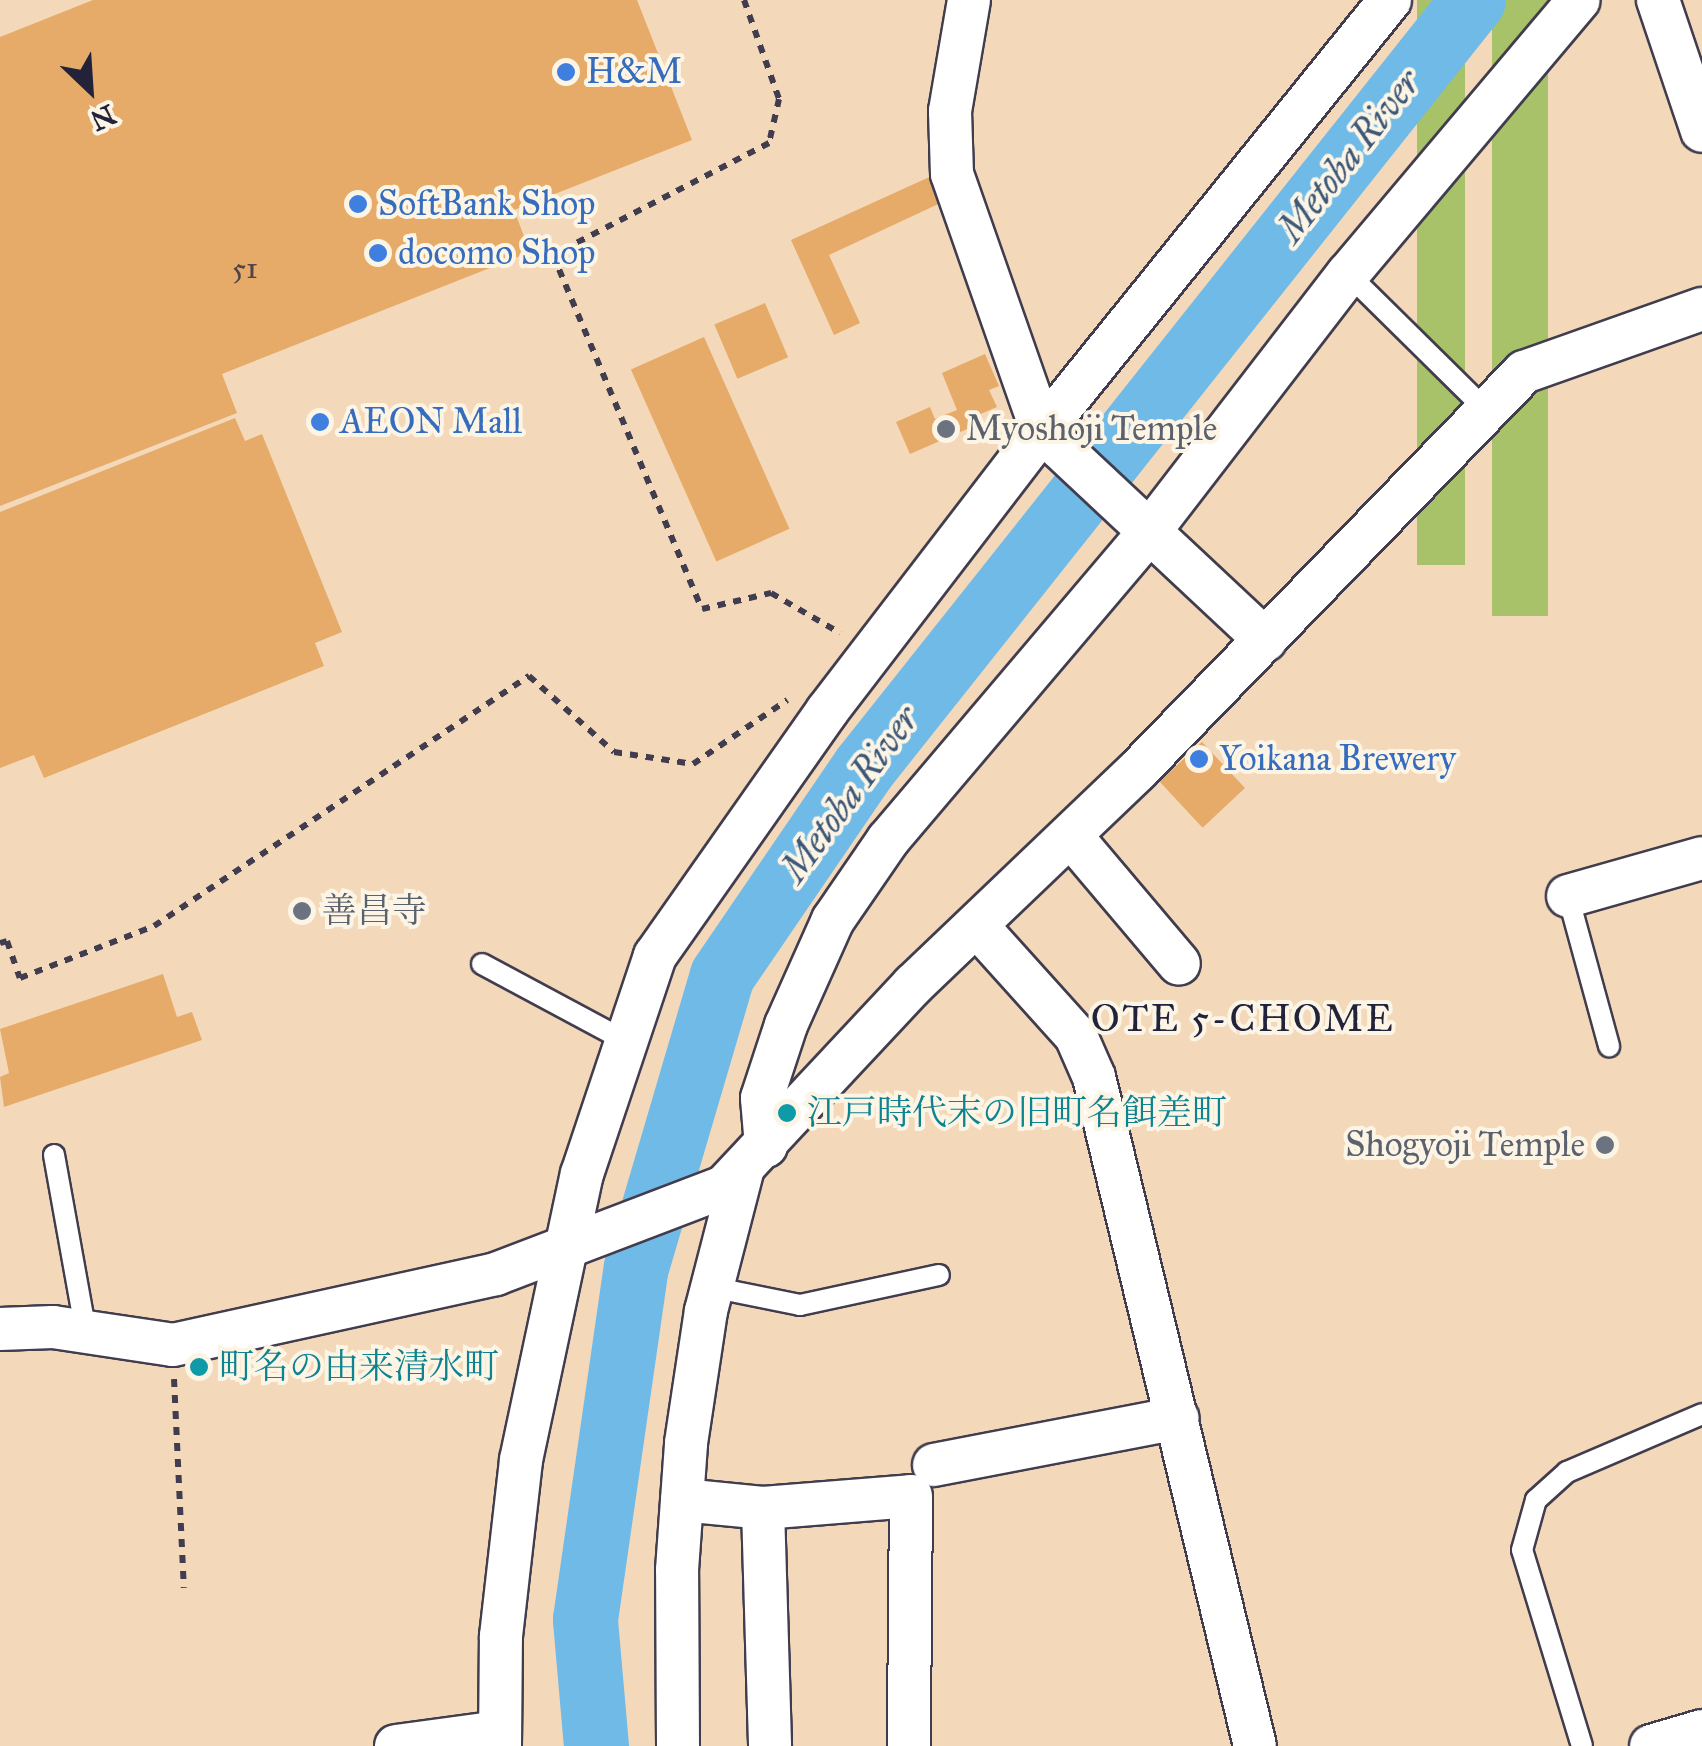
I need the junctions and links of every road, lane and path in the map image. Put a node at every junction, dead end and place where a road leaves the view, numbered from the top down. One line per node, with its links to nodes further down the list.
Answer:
1 (744, 0): 14 (path)
2 (969, 0): 11 (street)
3 (1390, 0): 11 (street)
4 (1579, 0): 8 (street)
5 (1658, 0): 6 (street)
6 (1692, 51): 7 (street)
7 (1702, 131)
8 (1348, 274): 10 (lane); 12 (street)
9 (1702, 309): 10 (street)
10 (1487, 410): 13 (street)
11 (1049, 437): 12 (street); 14 (street)
12 (1142, 525): 13 (street); 26 (street)
13 (1265, 640): 16 (street)
14 (874, 653): 15 (street)
15 (827, 711): 20 (path); 23 (street)
16 (1071, 836): 19 (street); 22 (street)
17 (1702, 858): 18 (street)
18 (1568, 896): 24 (lane)
19 (977, 926): 26 (street); 34 (street)
20 (0, 943)
21 (482, 964): 23 (lane)
22 (1179, 964)
23 (624, 1040): 27 (street)
24 (1609, 1046)
25 (54, 1155): 31 (lane)
26 (744, 1168): 27 (street); 29 (street)
27 (571, 1247): 32 (street); 40 (street)
28 (939, 1275): 29 (lane)
29 (711, 1287): 36 (street)
30 (0, 1329): 31 (street)
31 (86, 1333): 32 (street)
32 (173, 1345): 38 (path)
33 (1702, 1414): 46 (lane)
34 (1178, 1418): 35 (street); 45 (street)
35 (934, 1465)
36 (682, 1500): 37 (street); 42 (street)
37 (763, 1508): 43 (street); 44 (street)
38 (184, 1588)
39 (1702, 1732): 47 (street)
40 (499, 1739): 41 (street)
41 (396, 1746)
42 (678, 1746)
43 (770, 1746)
44 (909, 1746)
45 (1256, 1746)
46 (1582, 1746)
47 (1652, 1746)

